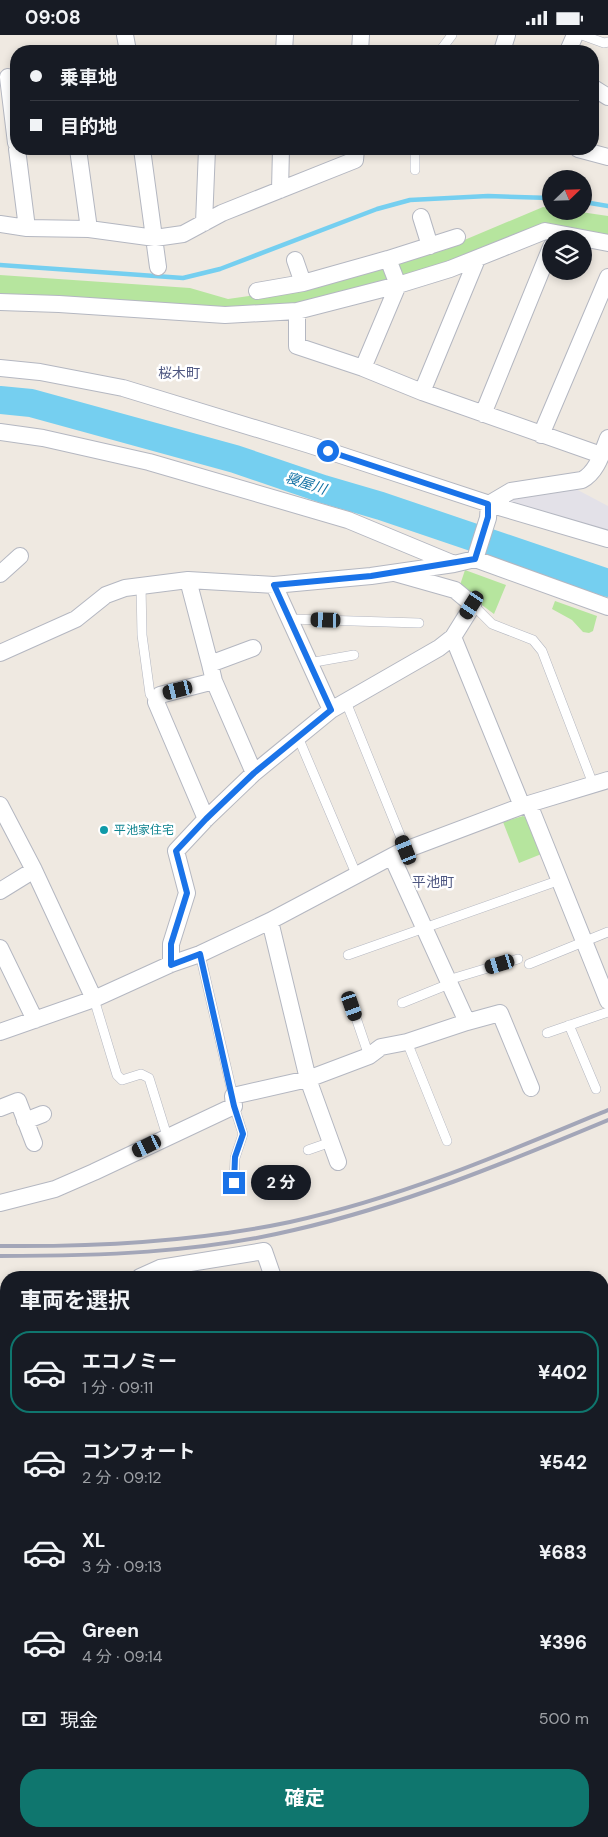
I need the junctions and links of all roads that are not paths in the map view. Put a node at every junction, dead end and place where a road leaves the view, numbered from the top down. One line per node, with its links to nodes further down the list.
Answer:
1 (582, 35): 2 (lane)
2 (608, 42)
3 (8, 77): 4 (street)
4 (10, 94)
5 (18, 155): 17 (street)
6 (79, 155): 18 (street)
7 (143, 155): 21 (street)
8 (207, 155): 15 (street)
9 (281, 155): 13 (street)
10 (355, 155): 13 (street)
11 (415, 155): 12 (lane)
12 (415, 170)
13 (280, 190): 15 (street)
14 (421, 217): 24 (street)
15 (204, 223): 21 (street)
16 (0, 224): 17 (street)
17 (27, 228): 18 (street)
18 (89, 229): 21 (street)
19 (542, 232): 26 (street)
20 (457, 237): 24 (street)
21 (155, 238): 28 (street)
22 (592, 242): 23 (street)
23 (608, 243)
24 (430, 246): 25 (street)
25 (388, 259): 31 (street); 32 (street)
26 (476, 259): 32 (street); 38 (street)
27 (295, 260): 31 (street)
28 (158, 267)
29 (542, 268): 39 (street)
30 (608, 277): 41 (street)
31 (303, 283): 33 (street)
32 (398, 285): 35 (street); 37 (street)
33 (258, 291)
34 (0, 302): 35 (street)
35 (297, 311): 37 (street)
36 (0, 368): 44 (street)
37 (363, 368): 38 (street)
38 (422, 392): 39 (street)
39 (482, 414): 41 (street)
40 (0, 432): 48 (street)
41 (541, 435): 43 (street)
42 (608, 438): 43 (street)
43 (601, 463): 44 (street)
44 (488, 511): 45 (street); 46 (street)
45 (608, 539)
46 (476, 555): 48 (street); 55 (street)
47 (20, 556): 50 (street)
48 (454, 564): 49 (street)
49 (395, 573): 52 (street); 54 (street)
50 (0, 574)
51 (188, 580): 52 (street); 53 (street); 62 (street)
52 (274, 585): 56 (street)
53 (141, 586): 60 (street); 66 (lane)
54 (472, 605): 58 (street); 70 (lane)
55 (608, 607)
56 (289, 619): 57 (lane); 63 (street)
57 (419, 623)
58 (452, 637): 65 (street); 72 (street)
59 (253, 648): 62 (street)
60 (0, 653)
61 (354, 655): 63 (lane)
62 (210, 663): 64 (street)
63 (309, 663): 67 (street)
64 (214, 681): 66 (street); 69 (street)
65 (346, 701): 67 (street); 74 (lane)
66 (156, 702): 73 (street)
67 (331, 710): 68 (street)
68 (298, 737): 69 (street); 76 (lane)
69 (254, 773): 73 (street)
70 (600, 782): 72 (street)
71 (0, 805): 75 (street)
72 (525, 805): 74 (street); 77 (street)
73 (206, 819): 88 (street)
74 (399, 854): 76 (street); 80 (street)
75 (34, 870): 78 (street); 90 (street)
76 (356, 876): 79 (street)
77 (560, 880): 80 (lane); 82 (street)
78 (0, 891)
79 (270, 921): 84 (street); 102 (street)
80 (424, 929): 85 (lane); 89 (street)
81 (608, 932): 82 (lane)
82 (585, 943): 87 (lane); 91 (street)
83 (0, 948): 95 (street)
84 (200, 954): 88 (street); 105 (lane)
85 (348, 955)
86 (518, 959): 89 (lane)
87 (529, 964)
88 (171, 965): 90 (street)
89 (448, 982): 92 (lane); 96 (street)
90 (94, 999): 95 (street); 109 (lane)
91 (608, 1001)
92 (402, 1003)
93 (352, 1006): 101 (lane)
94 (608, 1012): 97 (lane)
95 (35, 1020): 98 (street)
96 (466, 1022): 100 (street); 103 (street)
97 (569, 1025): 99 (lane); 104 (lane)
98 (0, 1032)
99 (547, 1033)
100 (407, 1042): 101 (street); 110 (lane)
101 (369, 1056): 102 (street)
102 (308, 1079): 105 (street); 112 (street)
103 (531, 1088)
104 (596, 1089)
105 (233, 1101): 109 (street); 115 (lane)
106 (0, 1108): 108 (street)
107 (43, 1114): 108 (street)
108 (25, 1121): 111 (street)
109 (168, 1136): 116 (street)
110 (447, 1141)
111 (34, 1143)
112 (331, 1143): 113 (lane); 114 (street)
113 (308, 1150)
114 (338, 1162)
115 (234, 1183)
116 (0, 1203)
117 (153, 1271): 118 (street)
118 (271, 1271)

